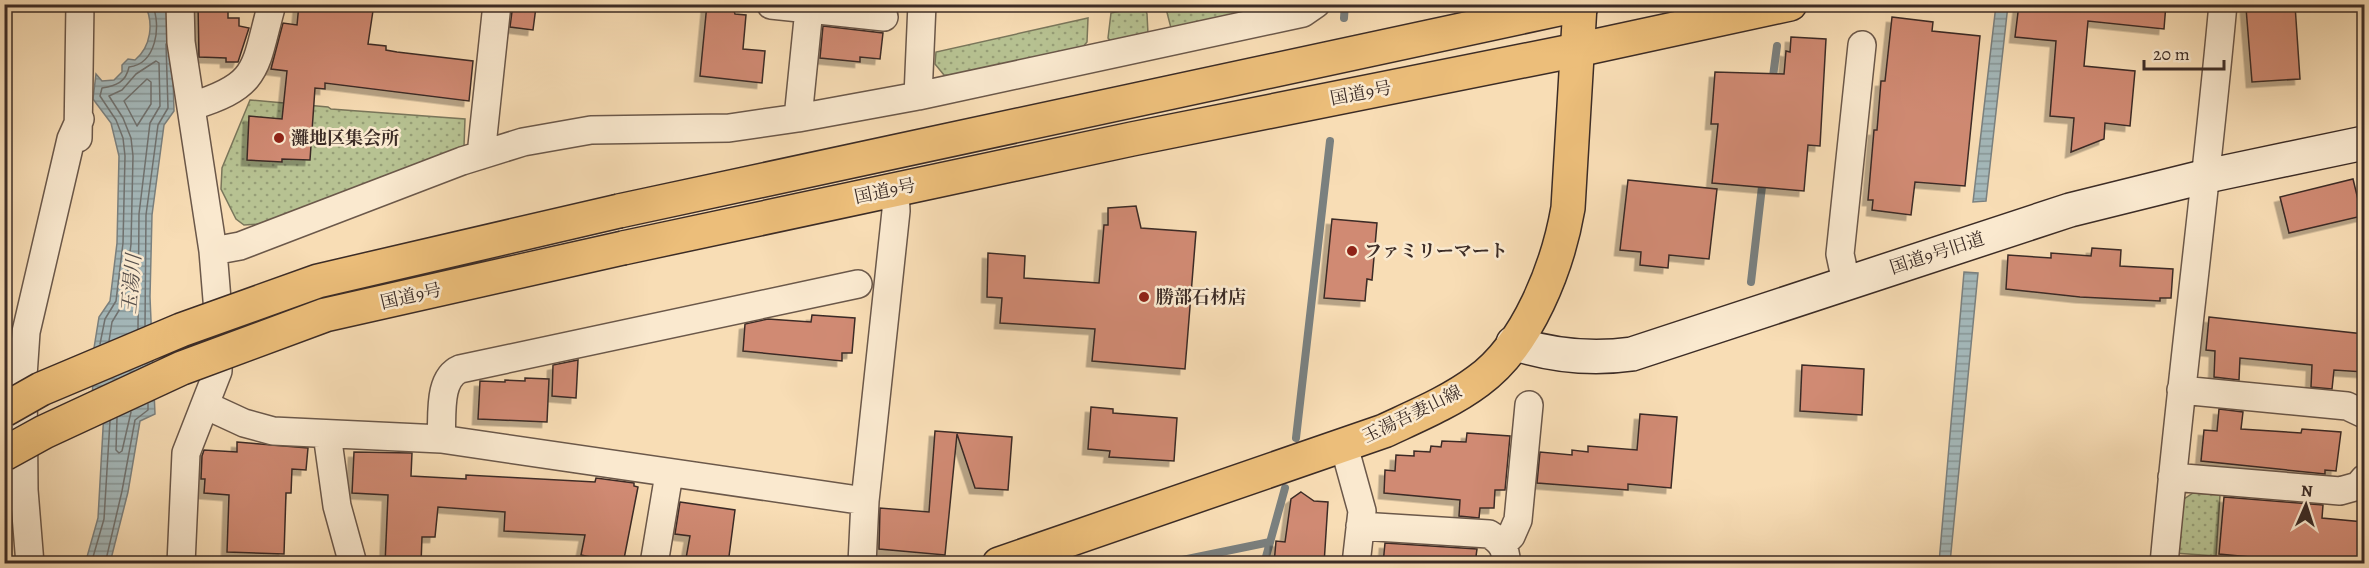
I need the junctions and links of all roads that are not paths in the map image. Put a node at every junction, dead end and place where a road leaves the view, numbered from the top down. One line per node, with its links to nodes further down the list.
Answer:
1 (80, 4): 25 (street)
2 (180, 4): 16 (street)
3 (272, 4): 16 (street)
4 (497, 4): 19 (street)
5 (922, 4): 15 (street)
6 (1316, 4): 15 (street)
7 (1790, 4): 14 (main road, 国道9号)
8 (2223, 4): 20 (street)
9 (771, 5): 11 (street)
10 (1581, 5): 14 (main road, 玉湯吾妻山線); 30 (main road, 国道9号, bridge)
11 (809, 9): 12 (street); 17 (street)
12 (884, 17)
13 (1862, 45): 23 (street)
14 (1577, 50): 21 (main road, 国道9号); 26 (main road, 玉湯吾妻山線)
15 (918, 96): 17 (street)
16 (192, 106): 22 (street)
17 (798, 118): 19 (street)
18 (2364, 143): 20 (street, 国道9号旧道)
19 (481, 155): 22 (street)
20 (2207, 176): 23 (street, 国道9号旧道); 27 (street)
21 (895, 189): 35 (main road, 国道9号, bridge); 39 (street)
22 (213, 251): 28 (street)
23 (1846, 282): 26 (street, 国道9号旧道)
24 (858, 284): 33 (street)
25 (15, 334): 41 (street)
26 (1513, 343): 34 (main road, 玉湯吾妻山線)
27 (2181, 390): 31 (street); 37 (street)
28 (205, 405): 32 (street); 44 (street)
29 (1529, 405): 42 (street)
30 (4, 410)
31 (2364, 414)
32 (327, 434): 33 (street); 45 (street)
33 (441, 440): 36 (street)
34 (1344, 446): 40 (street); 48 (main road, 玉湯吾妻山線)
35 (4, 454)
36 (669, 474): 39 (street); 46 (street)
37 (2172, 477): 38 (street); 50 (street)
38 (2364, 479)
39 (865, 501): 47 (street)
40 (1360, 526): 42 (street); 49 (street)
41 (15, 536): 43 (street)
42 (1504, 554)
43 (30, 564)
44 (181, 564)
45 (353, 564)
46 (654, 564)
47 (862, 564)
48 (999, 564)
49 (1356, 564)
50 (2164, 564)

